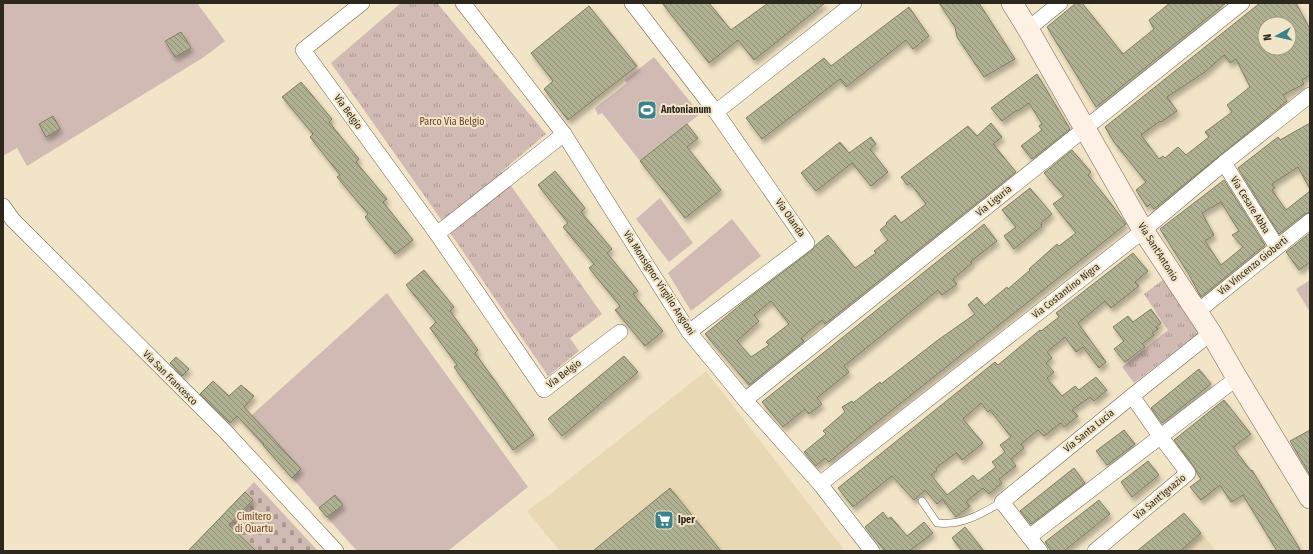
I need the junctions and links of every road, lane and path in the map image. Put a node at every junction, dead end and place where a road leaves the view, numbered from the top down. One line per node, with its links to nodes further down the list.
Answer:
1 (362, 3): 17 (street, Via Belgio)
2 (463, 3): 12 (street, Via Monsignor Virgilio Angioni)
3 (632, 3): 10 (street, Via Olanda)
4 (854, 3): 10 (street)
5 (1012, 3): 8 (street, Via Sant'Antonio)
6 (1060, 3): 8 (street)
7 (1242, 3): 11 (street, Via Liguria)
8 (1028, 29): 11 (street, Via Sant'Antonio)
9 (1310, 94): 13 (street, Via Costantino Nigra)
10 (716, 112): 21 (street, Via Olanda)
11 (1086, 128): 16 (street, Via Sant'Antonio); 25 (street, Via Liguria)
12 (564, 134): 17 (street); 21 (street, Via Monsignor Virgilio Angioni)
13 (1224, 163): 16 (street, Via Costantino Nigra); 18 (street, Via Cesare Abba)
14 (3, 206): 32 (street, Via San Francesco)
15 (1310, 221): 18 (street, Via Vincenzo Gioberti)
16 (1143, 230): 19 (street, Via Sant'Antonio); 27 (street, Via Costantino Nigra)
17 (437, 234): 20 (street, Via Belgio)
18 (1277, 247): 19 (street, Via Vincenzo Gioberti)
19 (1197, 312): 22 (street, Via Sant'Antonio)
20 (620, 332)
21 (689, 332): 25 (street, Via Monsignor Virgilio Angioni)
22 (1211, 333): 23 (street, Via Sant'Antonio); 24 (street, Via Santa Lucia)
23 (1236, 378): 26 (street); 28 (street, Via Sant'Antonio)
24 (1132, 396): 26 (street, Via Sant'Ignazio); 30 (street, Via Santa Lucia)
25 (745, 400): 27 (street, Via Monsignor Virgilio Angioni)
26 (1160, 436): 31 (street); 35 (street, Via Sant'Ignazio)
27 (820, 484): 33 (street, Via Monsignor Virgilio Angioni)
28 (1310, 498)
29 (922, 501): 30 (lane)
30 (1002, 502): 31 (street)
31 (1029, 536): 34 (street)
32 (336, 551)
33 (872, 551)
34 (1040, 551)
35 (1095, 551)

